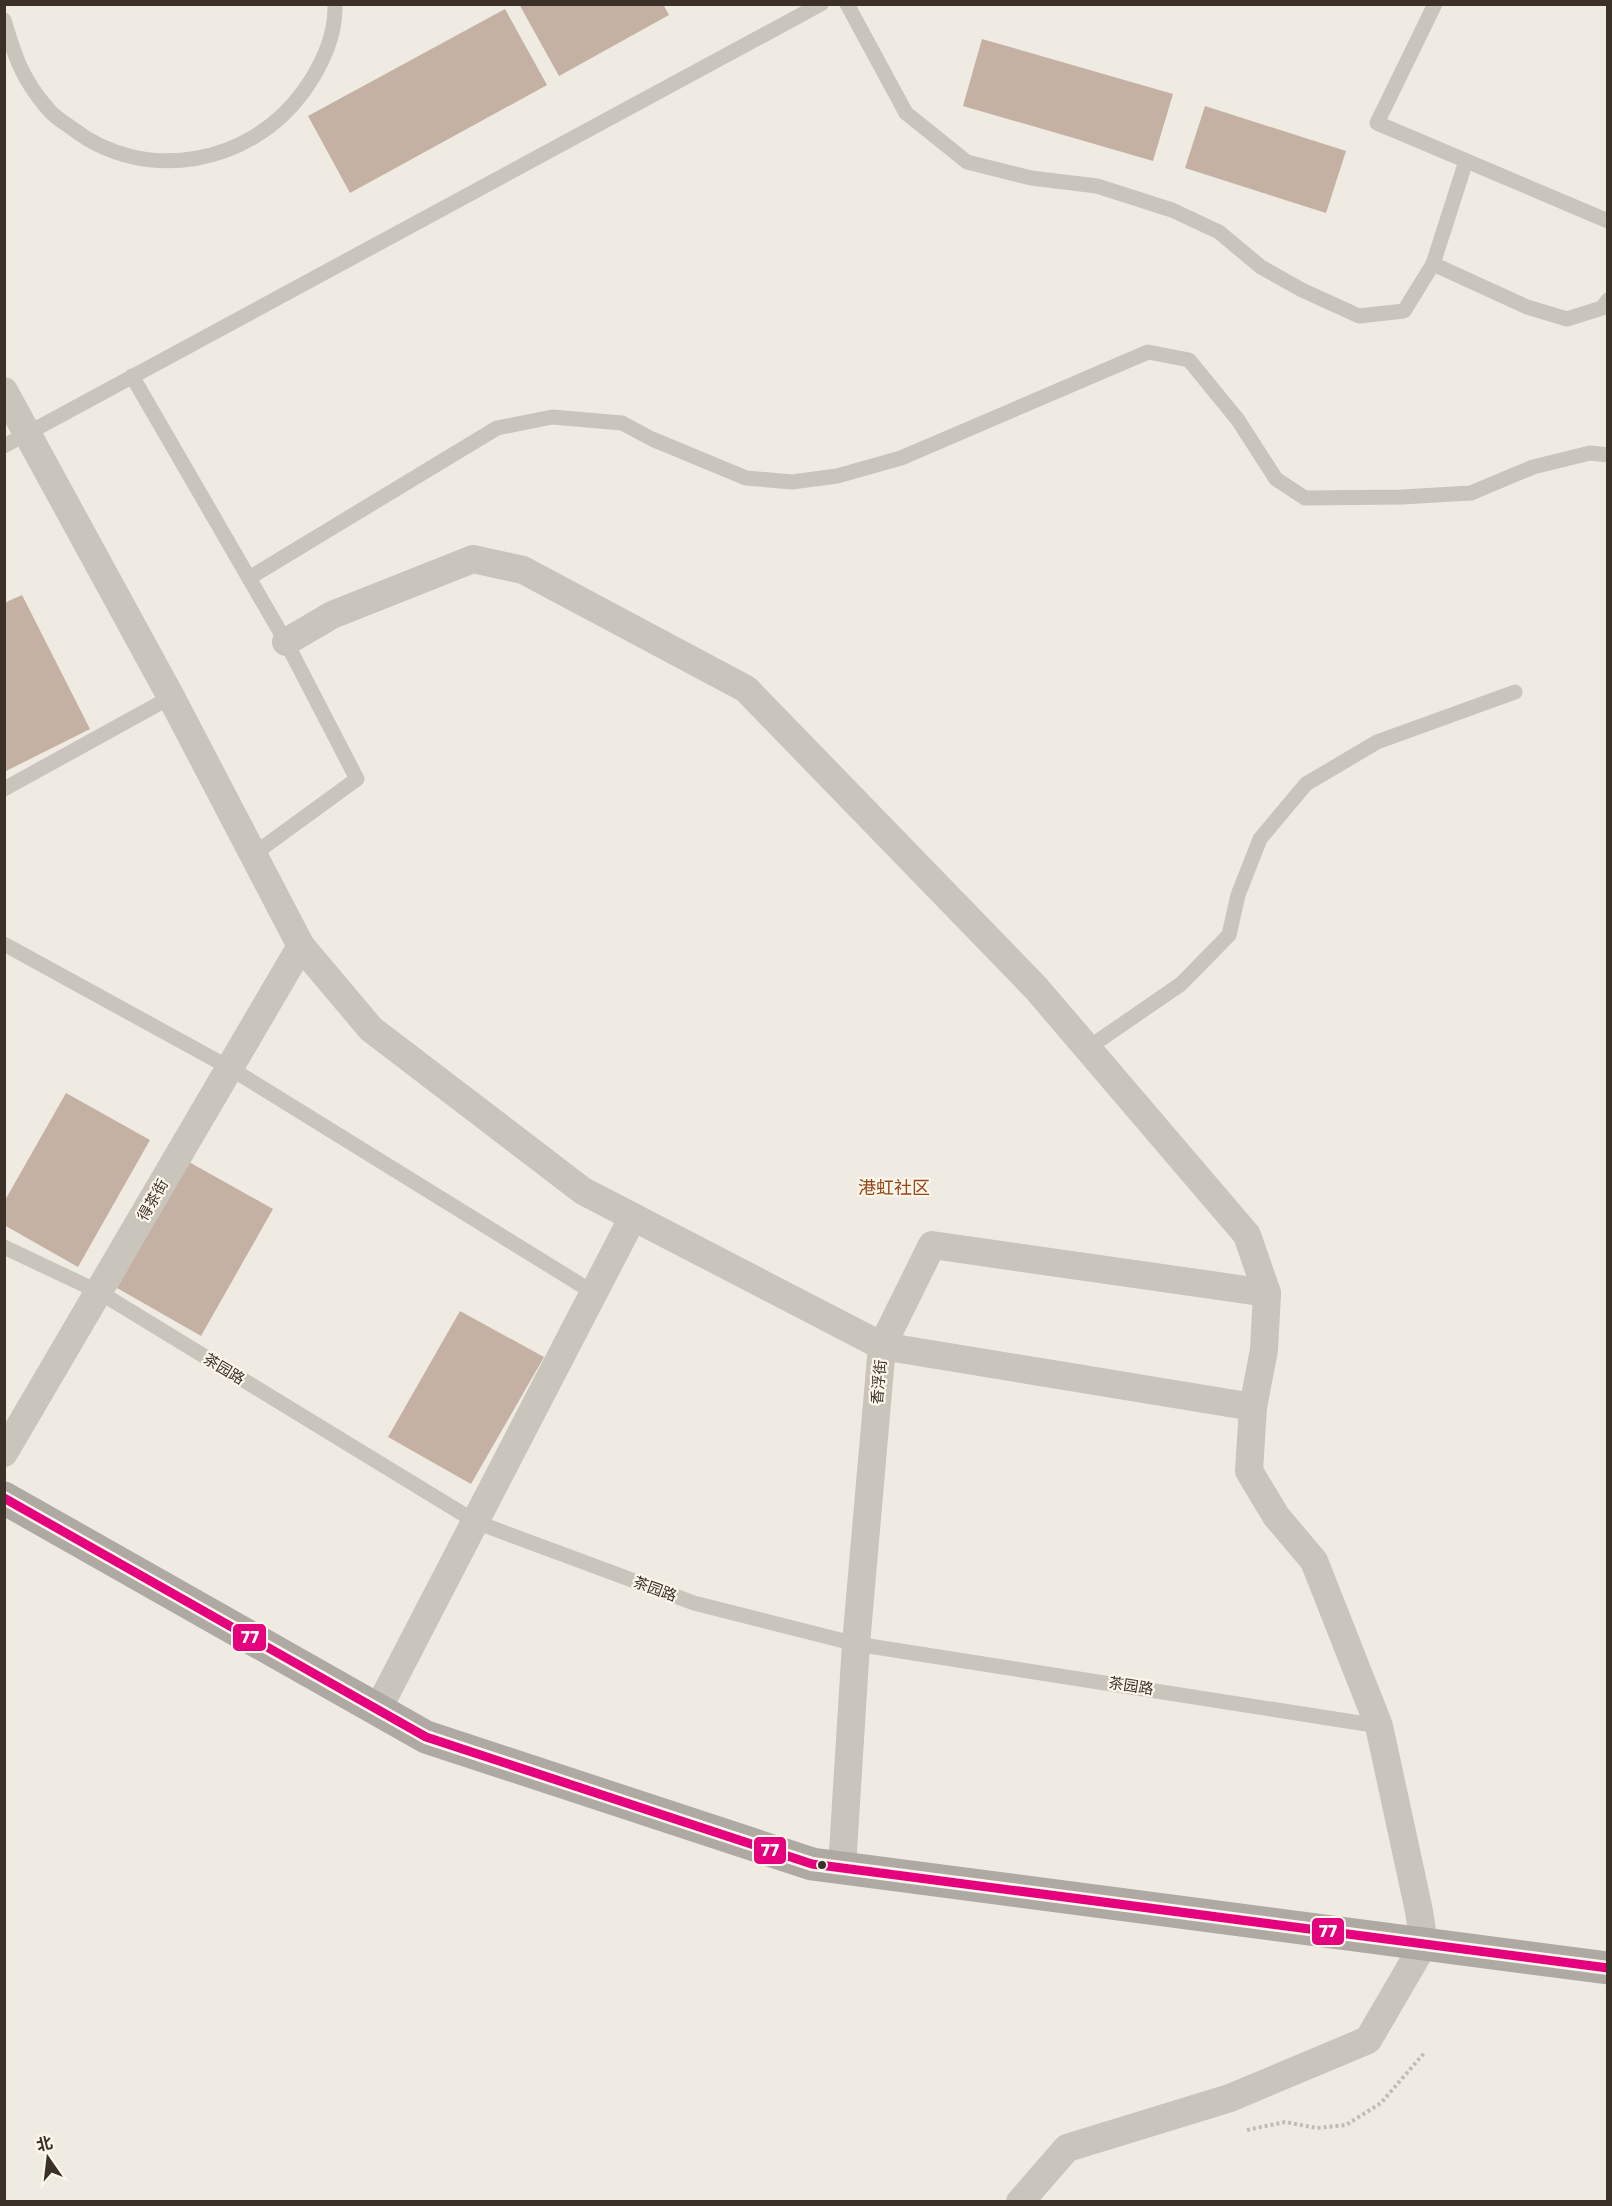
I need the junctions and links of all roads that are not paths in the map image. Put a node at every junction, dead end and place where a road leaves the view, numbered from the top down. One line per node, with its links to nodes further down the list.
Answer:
1 (335, 4): 5 (lane)
2 (821, 4): 10 (lane)
3 (847, 4): 8 (lane)
4 (1435, 4): 6 (lane)
5 (4, 20)
6 (1466, 161): 7 (lane); 8 (lane)
7 (1608, 221)
8 (1433, 264): 9 (lane)
9 (1608, 300)
10 (132, 376): 12 (lane); 14 (lane)
11 (4, 391): 12 (street)
12 (16, 440): 17 (street)
13 (1608, 455): 14 (lane)
14 (249, 578): 15 (lane)
15 (286, 642): 19 (lane); 22 (street)
16 (1515, 692): 22 (lane)
17 (171, 697): 18 (lane); 19 (street)
18 (4, 789)
19 (254, 854): 21 (street)
20 (4, 944): 23 (lane)
21 (302, 946): 23 (street, 得茶街); 24 (street)
22 (1088, 1048): 28 (street)
23 (230, 1068): 26 (street, 得茶街); 27 (lane)
24 (633, 1217): 27 (street); 29 (street)
25 (4, 1247): 26 (lane, 茶园路)
26 (99, 1292): 31 (street, 得茶街); 33 (lane, 茶园路)
27 (594, 1293): 33 (street)
28 (1267, 1293): 29 (street, 香浮街); 30 (street)
29 (882, 1346): 30 (street); 34 (street, 香浮街)
30 (1253, 1407): 36 (street)
31 (4, 1453)
32 (4, 1498): 35 (highway)
33 (476, 1522): 34 (lane, 茶园路); 35 (street)
34 (856, 1644): 36 (lane, 茶园路); 37 (street, 香浮街)
35 (378, 1709): 37 (highway)
36 (1379, 1726): 38 (street)
37 (842, 1867): 38 (highway)
38 (1424, 1944): 39 (highway); 40 (street)
39 (1608, 1968)
40 (1020, 2202)

